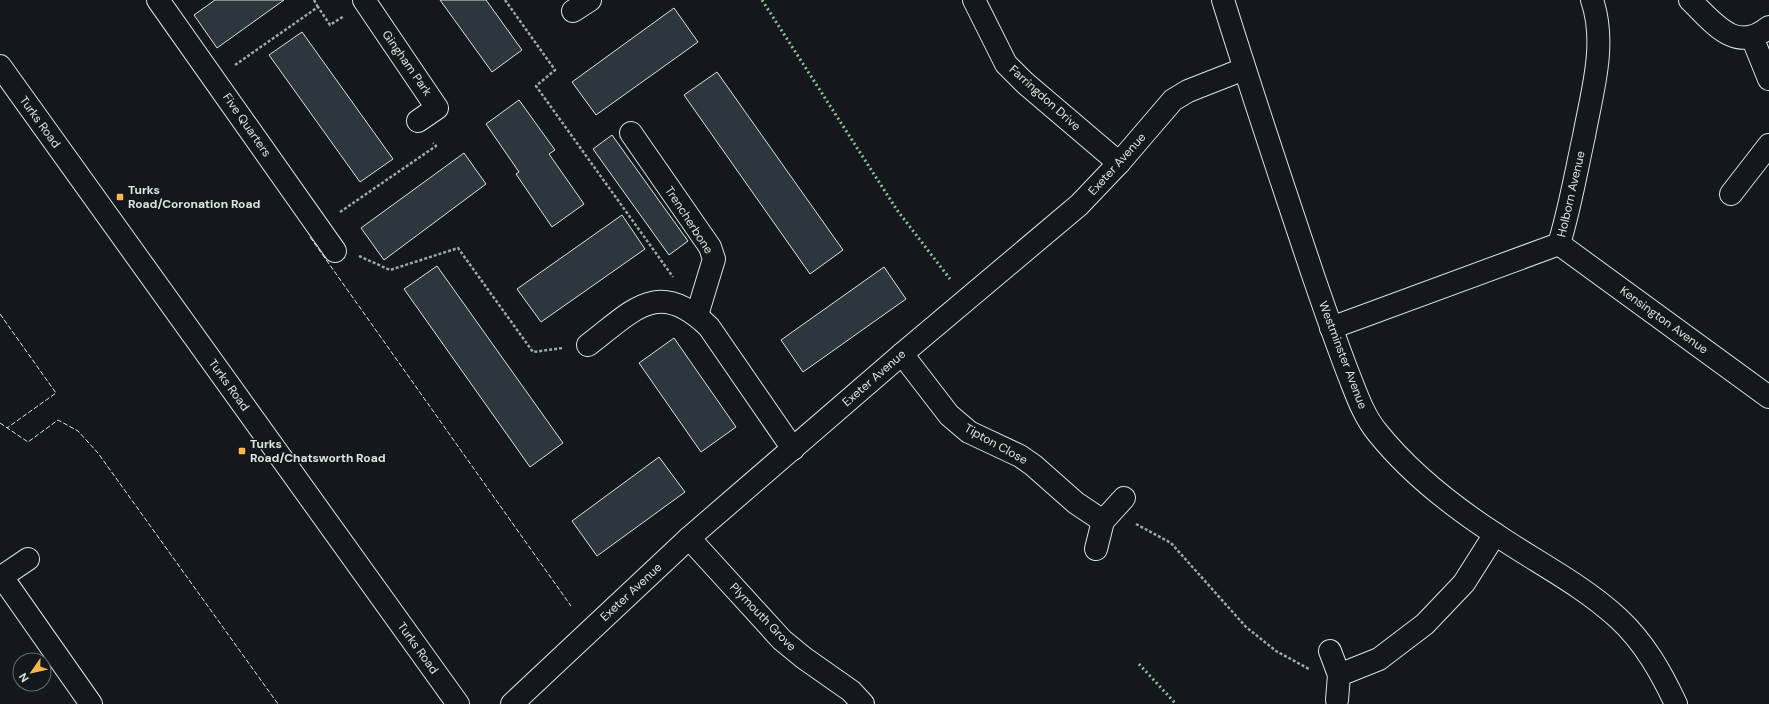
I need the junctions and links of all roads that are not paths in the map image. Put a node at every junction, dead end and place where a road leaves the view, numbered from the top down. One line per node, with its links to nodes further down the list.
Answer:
1 (158, 0): 16 (street, Five Quarters)
2 (974, 0): 14 (street, Farringdon Drive)
3 (1223, 0): 9 (street, Westminster Avenue)
4 (1592, 0): 17 (street, Holborn Avenue)
5 (1690, 0): 7 (street)
6 (364, 1): 11 (street, Gingham Park)
7 (1761, 32): 10 (street)
8 (0, 66): 33 (street, Turks Road)
9 (1244, 69): 14 (street, Exeter Avenue); 19 (street, Westminster Avenue)
10 (1769, 79)
11 (418, 121)
12 (631, 132): 18 (street, Trencherbone)
13 (1769, 145): 15 (street)
14 (1119, 163): 21 (street, Exeter Avenue)
15 (1731, 194)
16 (328, 240)
17 (1559, 244): 19 (street, Holborn Avenue); 22 (street, Kensington Avenue)
18 (688, 310): 20 (street); 23 (street)
19 (1331, 328): 24 (street, Westminster Avenue)
20 (588, 345)
21 (902, 354): 23 (street, Exeter Avenue); 26 (street, Tipton Close)
22 (1769, 396)
23 (793, 449): 25 (street, Exeter Avenue)
24 (1495, 534): 30 (street); 36 (street, Westminster Avenue)
25 (689, 538): 34 (street, Exeter Avenue); 35 (street, Plymouth Grove)
26 (1096, 549)
27 (28, 559): 28 (street)
28 (1, 577): 32 (street)
29 (1330, 651): 30 (street)
30 (1339, 675): 31 (street)
31 (1336, 700)
32 (91, 704)
33 (458, 704)
34 (512, 704)
35 (863, 704)
36 (1676, 704)

